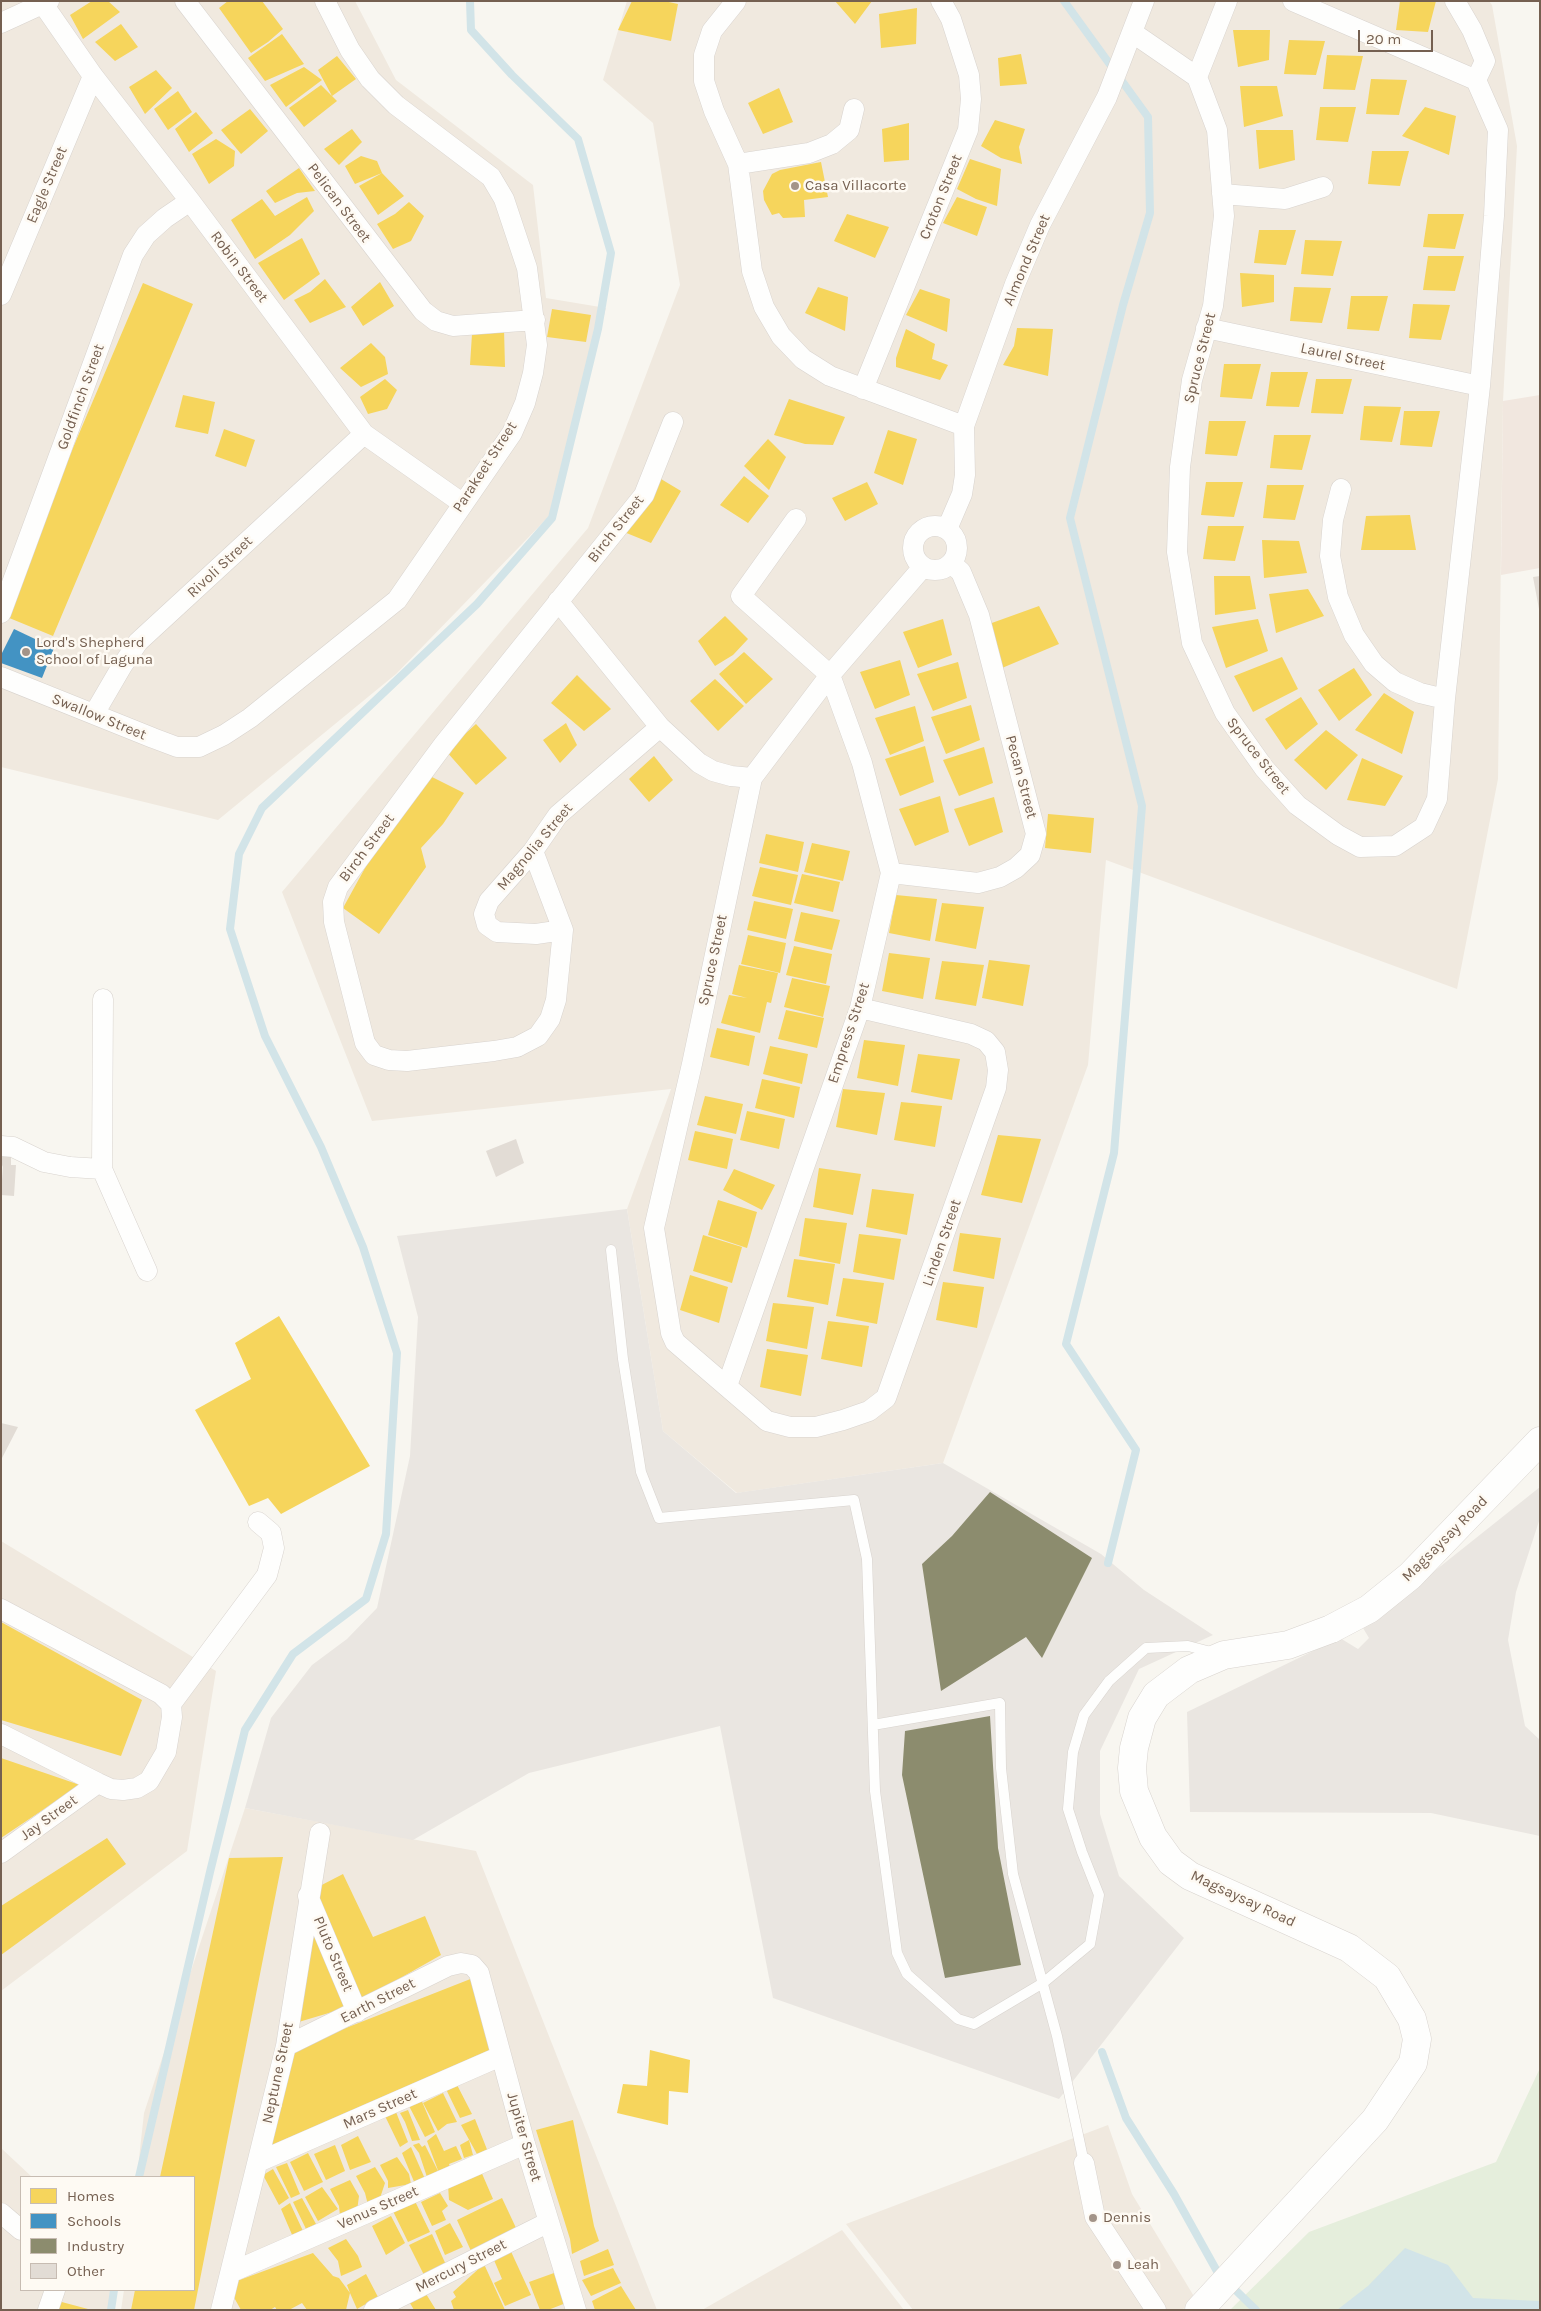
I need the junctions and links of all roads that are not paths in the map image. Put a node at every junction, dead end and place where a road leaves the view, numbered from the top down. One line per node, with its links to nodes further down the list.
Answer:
1 (185, 1): 21 (street, Pelican Street)
2 (325, 1): 21 (street, Parakeet Street)
3 (736, 1): 16 (street)
4 (941, 1): 24 (street, Croton Street)
5 (1144, 1): 11 (street, Almond Street)
6 (1227, 1): 13 (street)
7 (1293, 1): 14 (street)
8 (1455, 1): 14 (street)
9 (46, 3): 10 (street); 12 (street, Robin Street)
10 (1, 24)
11 (1133, 33): 13 (street); 26 (street, Almond Street)
12 (94, 76): 19 (street, Robin Street); 20 (street, Eagle Street)
13 (1197, 77): 18 (street, Spruce Street)
14 (1476, 80): 23 (street, Spruce Street)
15 (854, 109): 16 (street)
16 (738, 164): 24 (street)
17 (1323, 187): 18 (street)
18 (1222, 194): 22 (street, Spruce Street)
19 (190, 201): 27 (street, Robin Street); 35 (street, Goldfinch Street)
20 (1, 295)
21 (535, 320): 29 (street, Parakeet Street)
22 (1206, 328): 23 (street, Laurel Street); 38 (street, Spruce Street)
23 (1480, 386): 38 (street, Spruce Street)
24 (864, 388): 26 (street)
25 (673, 422): 34 (street, Birch Street)
26 (964, 426): 31 (street, Almond Street)
27 (364, 434): 29 (street, Robin Street); 39 (street, Rivoli Street)
28 (1341, 489): 38 (street)
29 (462, 503): 41 (street, Parakeet Street)
30 (796, 519): 36 (street)
31 (947, 529): 32 (street); 33 (street)
32 (951, 563): 33 (street); 44 (street, Pecan Street)
33 (924, 567): 36 (street, Spruce Street)
34 (558, 601): 40 (street); 45 (street, Birch Street)
35 (1, 613)
36 (830, 675): 42 (street, Spruce Street); 44 (street, Empress Street)
37 (1, 677): 39 (street, Swallow Street)
38 (1445, 698)
39 (94, 714): 41 (street, Swallow Street)
40 (660, 727): 42 (street); 43 (street, Magnolia Street)
41 (199, 747)
42 (752, 778): 52 (street, Spruce Street)
43 (533, 851): 45 (street, Birch Street); 45 (street, Magnolia Street)
44 (891, 873): 47 (street, Empress Street)
45 (563, 930)
46 (103, 999): 49 (street)
47 (860, 1008): 52 (street, Empress Street); 52 (street, Linden Street)
48 (1, 1146): 49 (street)
49 (102, 1168): 51 (street)
50 (611, 1250): 58 (lane)
51 (147, 1271)
52 (727, 1386)
53 (1540, 1441): 56 (main road, Magsaysay Road)
54 (258, 1522): 57 (street)
55 (1, 1608): 57 (street)
56 (1224, 1655): 65 (lane); 77 (main road, Magsaysay Road)
57 (171, 1704): 60 (street)
58 (873, 1724): 65 (lane); 65 (lane)
59 (1, 1734): 60 (street)
60 (98, 1783): 62 (street, Jay Street)
61 (320, 1833): 63 (street, Neptune Street)
62 (1, 1853)
63 (308, 1896): 66 (street, Pluto Street); 67 (street, Neptune Street)
64 (472, 1964): 66 (street, Earth Street); 68 (street, Jupiter Street)
65 (1043, 1983): 71 (lane)
66 (357, 2012): 67 (street, Earth Street)
67 (286, 2046): 70 (street, Neptune Street)
68 (501, 2056): 69 (street, Jupiter Street); 70 (street, Mars Street)
69 (525, 2144): 73 (street, Jupiter Street); 75 (street, Venus Street)
70 (258, 2162): 75 (street, Neptune Street)
71 (1084, 2163): 82 (street)
72 (1, 2213): 74 (street)
73 (549, 2222): 80 (street, Mercury Street); 81 (street, Jupiter Street)
74 (20, 2229)
75 (232, 2272): 79 (street, Neptune Street)
76 (56, 2291): 78 (street)
77 (1206, 2303)
78 (48, 2310)
79 (222, 2310)
80 (374, 2310)
81 (576, 2310)
82 (1156, 2310)

